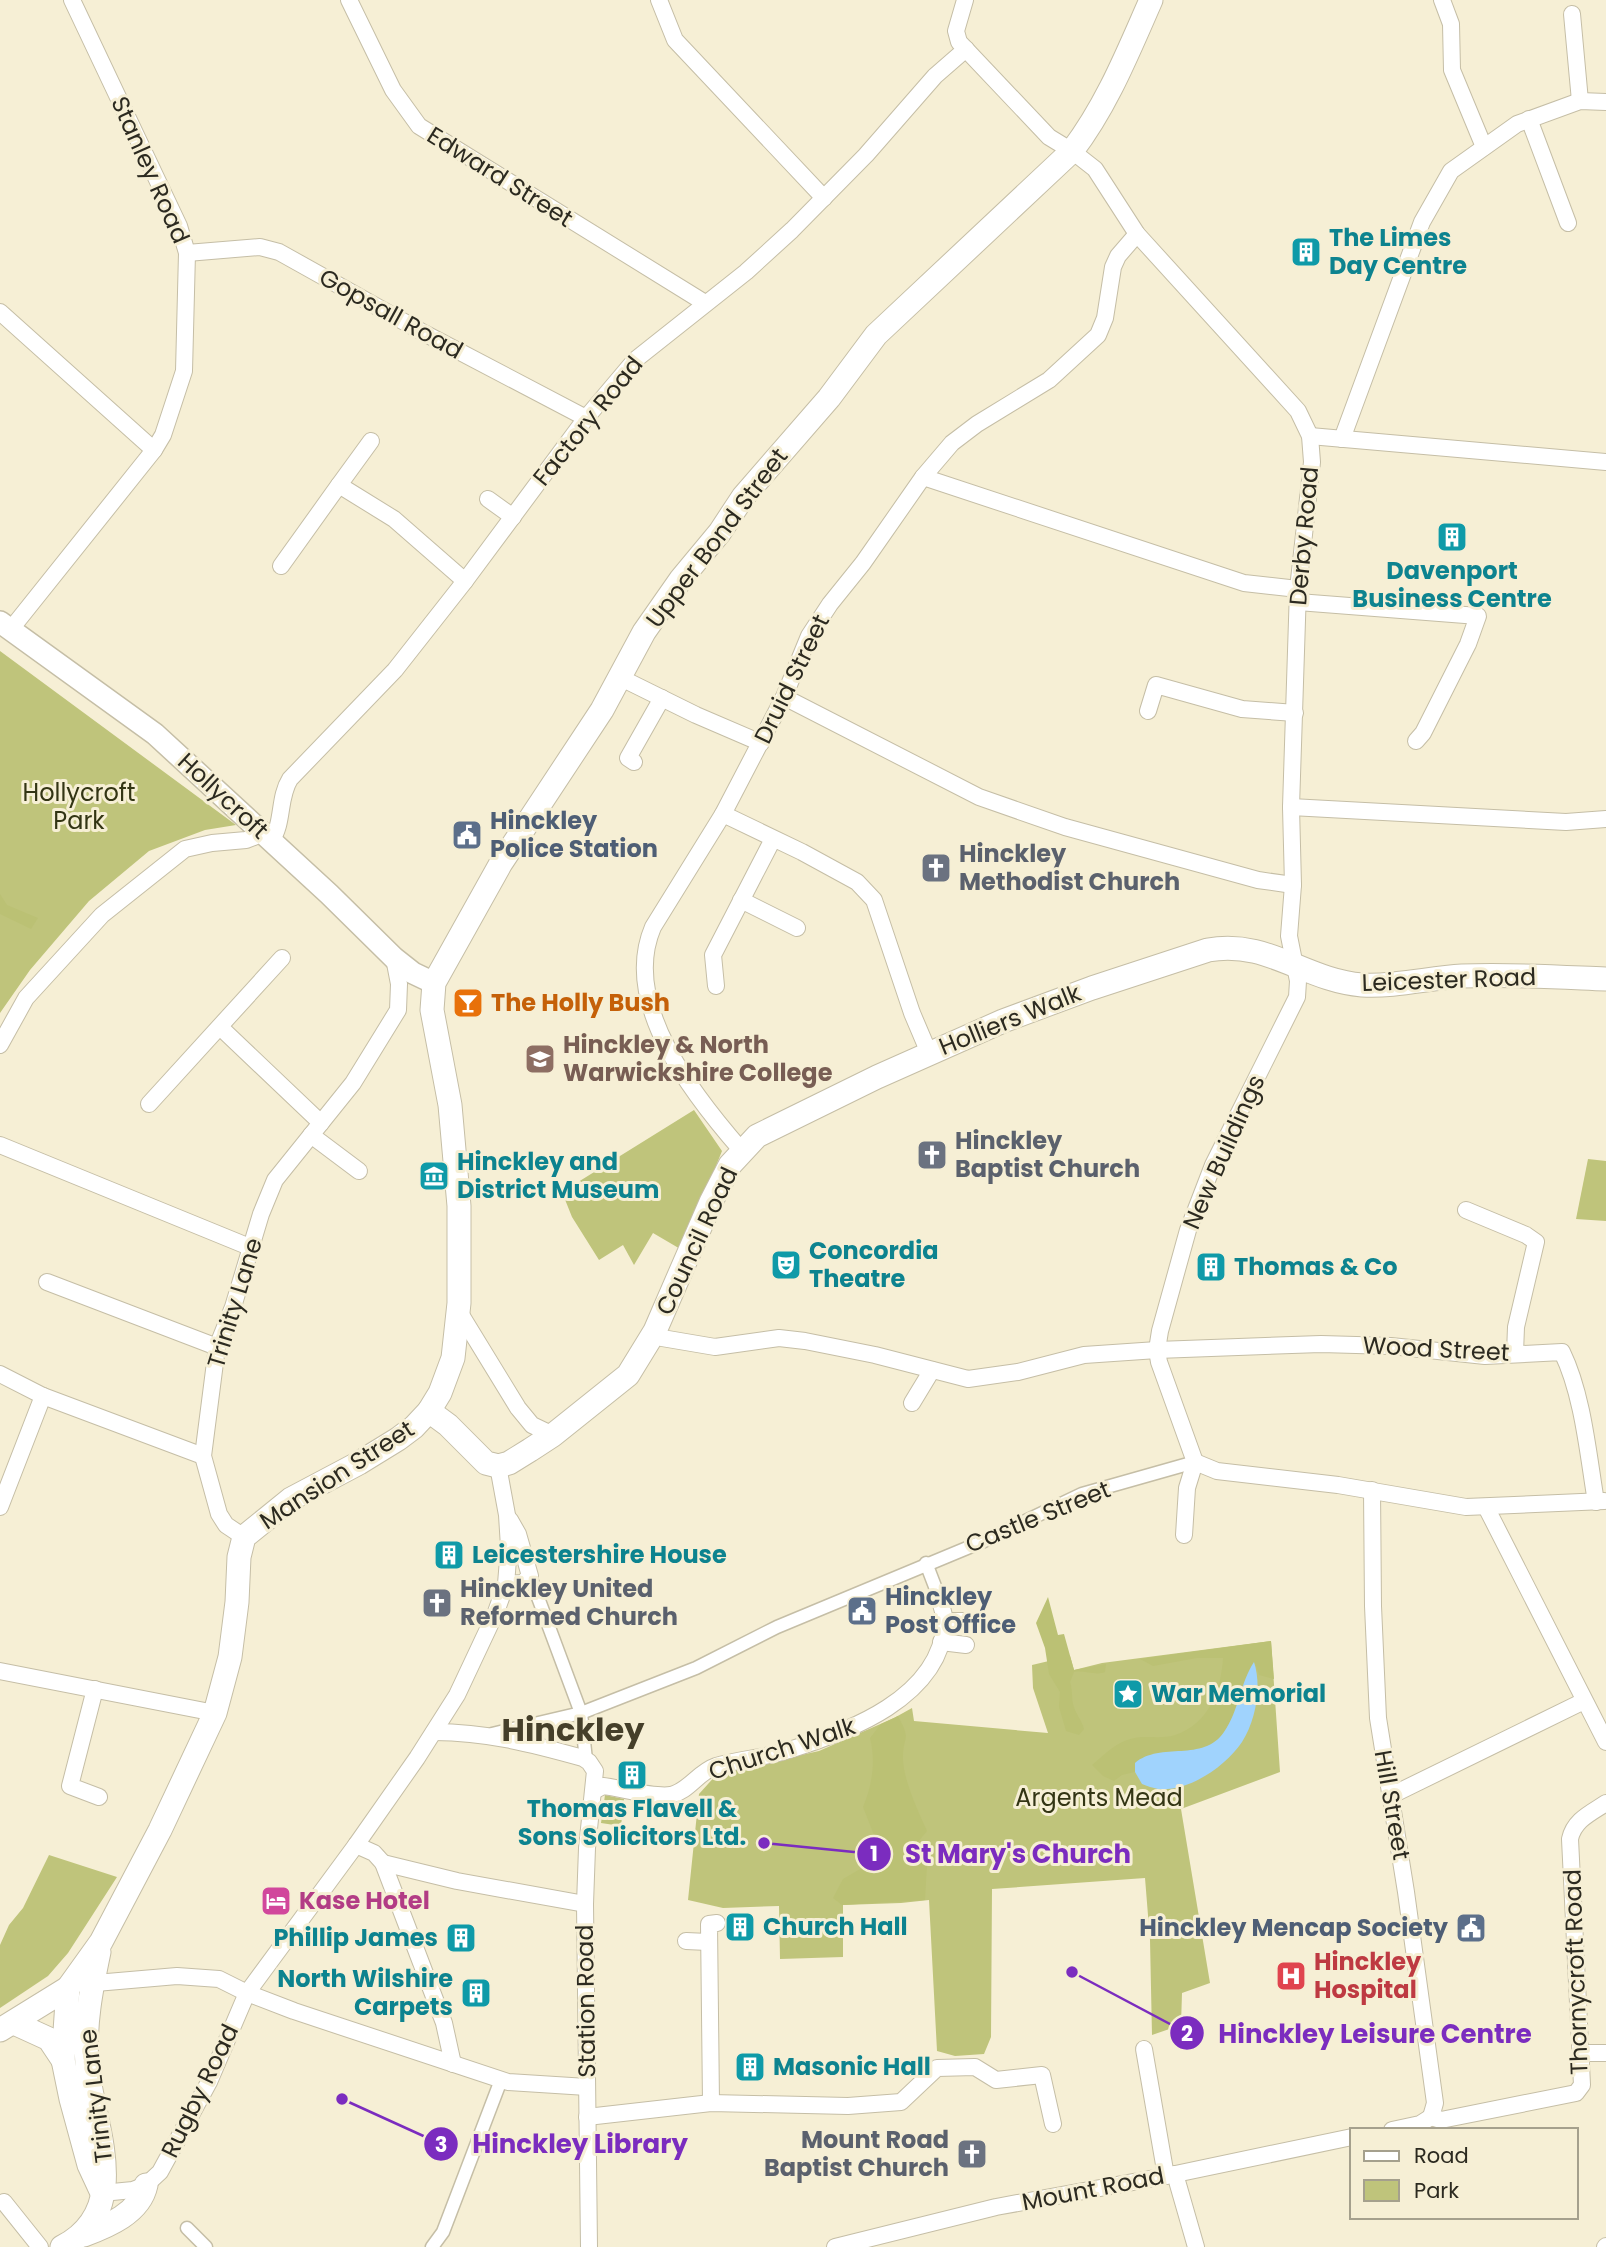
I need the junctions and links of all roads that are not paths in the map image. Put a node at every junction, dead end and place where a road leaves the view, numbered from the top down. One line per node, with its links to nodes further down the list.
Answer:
1 (72, 0): 17 (street, Stanley Road)
2 (349, 0): 18 (street, Edward Street)
3 (659, 0): 14 (street)
4 (965, 0): 8 (street)
5 (1151, 0): 13 (main road, Upper Bond Street)
6 (1442, 0): 12 (street)
7 (1572, 14): 9 (street)
8 (966, 49): 13 (street, Derby Road); 14 (street, Factory Road)
9 (1580, 101): 10 (street); 11 (street)
10 (1606, 102)
11 (1529, 119): 12 (street); 15 (street)
12 (1484, 147): 22 (street)
13 (1072, 150): 16 (street, Derby Road); 34 (main road, Upper Bond Street)
14 (824, 198): 18 (street, Factory Road)
15 (1568, 223)
16 (1138, 234): 21 (street, Derby Road); 26 (street, Druid Street)
17 (187, 253): 20 (street, Gopsall Road); 24 (street, Stanley Road)
18 (705, 303): 20 (street, Factory Road)
19 (0, 312): 24 (street)
20 (586, 418): 29 (street, Factory Road)
21 (1310, 436): 22 (street); 32 (street, Derby Road)
22 (1342, 439): 25 (street)
23 (371, 442): 27 (street)
24 (154, 450): 33 (street, Stanley Road)
25 (1606, 462)
26 (923, 477): 32 (street); 35 (street, Druid Street)
27 (339, 485): 30 (street); 31 (street)
28 (488, 499): 29 (street)
29 (513, 517): 31 (street, Factory Road)
30 (281, 566)
31 (465, 581): 45 (street, Factory Road)
32 (1298, 596): 38 (street, Derby Road); 39 (street)
33 (6, 625): 45 (street, Hollycroft)
34 (621, 678): 36 (street); 54 (main road, Upper Bond Street)
35 (784, 697): 40 (street, Druid Street); 47 (street)
36 (662, 698): 40 (street); 41 (street)
37 (1148, 711): 38 (street)
38 (1294, 713): 42 (street, Derby Road)
39 (1416, 741)
40 (761, 743): 43 (street, Druid Street)
41 (634, 762)
42 (1291, 807): 44 (street); 47 (street, Derby Road)
43 (723, 814): 46 (street); 62 (street, Druid Street)
44 (1606, 819)
45 (266, 836): 51 (street, Hollycroft); 57 (street)
46 (773, 839): 48 (street); 58 (street)
47 (1293, 885): 52 (street, Derby Road)
48 (741, 900): 49 (street); 55 (street)
49 (797, 928)
50 (282, 958): 56 (street)
51 (394, 958): 54 (street, Hollycroft); 60 (street, Trinity Lane)
52 (1294, 966): 53 (main road, Leicester Road); 58 (main road, Holliers Walk); 70 (street, New Buildings)
53 (1606, 979)
54 (434, 983): 67 (main road)
55 (716, 986)
56 (220, 1027): 59 (street); 60 (street)
57 (0, 1045)
58 (929, 1053): 62 (main road, Holliers Walk)
59 (149, 1104)
60 (316, 1129): 63 (street); 65 (street, Trinity Lane)
61 (0, 1145): 65 (street)
62 (742, 1151): 68 (main road, Council Road)
63 (359, 1171)
64 (1466, 1210): 71 (street)
65 (252, 1248): 69 (street, Trinity Lane)
66 (47, 1282): 69 (street)
67 (458, 1310): 76 (main road); 77 (street)
68 (655, 1331): 72 (street, Wood Street); 77 (main road, Council Road)
69 (217, 1347): 78 (street, Trinity Lane)
70 (1157, 1350): 71 (street, Wood Street); 72 (street, Wood Street); 79 (street, New Buildings)
71 (1516, 1353): 82 (street, Wood Street)
72 (932, 1370): 75 (street)
73 (0, 1374): 74 (street)
74 (43, 1396): 78 (street); 83 (street)
75 (912, 1403)
76 (429, 1411): 80 (main road); 87 (main road, Mansion Street)
77 (553, 1435): 80 (main road, Council Road)
78 (202, 1455): 87 (street, Trinity Lane)
79 (1195, 1462): 81 (street); 86 (street); 88 (street, Castle Street)
80 (498, 1466): 85 (street)
81 (1372, 1490): 84 (street); 106 (street, Hill Street)
82 (1601, 1502): 84 (street)
83 (0, 1507)
84 (1486, 1507): 98 (street)
85 (507, 1515): 89 (street); 90 (street, Rugby Road)
86 (1184, 1535)
87 (244, 1537): 99 (main road, Trinity Lane)
88 (926, 1563): 91 (street); 100 (street, Castle Street)
89 (530, 1576): 90 (street); 100 (street)
90 (506, 1584): 101 (street, Rugby Road)
91 (939, 1597): 92 (street, Church Walk)
92 (945, 1621): 93 (street); 94 (street, Church Walk)
93 (974, 1621)
94 (941, 1642): 95 (street); 105 (street, Church Walk)
95 (966, 1645)
96 (0, 1671): 97 (street)
97 (95, 1689): 99 (street); 107 (street)
98 (1584, 1701): 103 (street); 106 (street)
99 (215, 1713): 115 (main road, Trinity Lane)
100 (581, 1713): 102 (street, Castle Street); 104 (street)
101 (434, 1732): 102 (street); 109 (street, Rugby Road)
102 (492, 1734): 104 (street)
103 (1606, 1742)
104 (586, 1760): 105 (street, Station Road)
105 (594, 1791): 111 (street, Station Road)
106 (1390, 1796): 129 (street, Hill Street)
107 (99, 1797)
108 (1606, 1803): 121 (street, Thornycroft Road)
109 (356, 1845): 110 (street); 118 (street, Rugby Road)
110 (383, 1863): 111 (street); 124 (street)
111 (585, 1904): 126 (street, Station Road)
112 (717, 1923): 114 (street)
113 (686, 1941): 114 (street)
114 (708, 1941): 127 (street)
115 (101, 1942): 116 (main road, Trinity Lane); 117 (main road, Trinity Lane)
116 (93, 1982): 117 (street); 118 (street); 135 (main road, Trinity Lane)
117 (68, 1988): 119 (main road); 123 (main road, Trinity Lane)
118 (247, 1993): 124 (street); 134 (street, Rugby Road)
119 (7, 2026): 123 (main road)
120 (1144, 2049): 133 (street)
121 (1582, 2053): 122 (street); 129 (street, Thornycroft Road)
122 (1606, 2053)
123 (63, 2060): 135 (main road, Trinity Lane)
124 (453, 2064): 125 (street)
125 (501, 2080): 126 (street); 142 (street)
126 (587, 2087): 128 (street, Station Road)
127 (711, 2103): 128 (street); 130 (street)
128 (587, 2117): 143 (street, Station Road)
129 (1431, 2117): 131 (street)
130 (1054, 2124)
131 (1401, 2128)
132 (1350, 2137): 133 (street, Mount Road)
133 (1170, 2175): 144 (street, Mount Road); 145 (street)
134 (146, 2185): 135 (street, Rugby Road); 138 (main road, Rugby Road)
135 (102, 2193): 138 (main road)
136 (4, 2202): 139 (street)
137 (187, 2228): 141 (street)
138 (84, 2235): 140 (main road, Rugby Road)
139 (40, 2247)
140 (62, 2247)
141 (206, 2247)
142 (432, 2247)
143 (589, 2247)
144 (835, 2247)
145 (1196, 2247)

